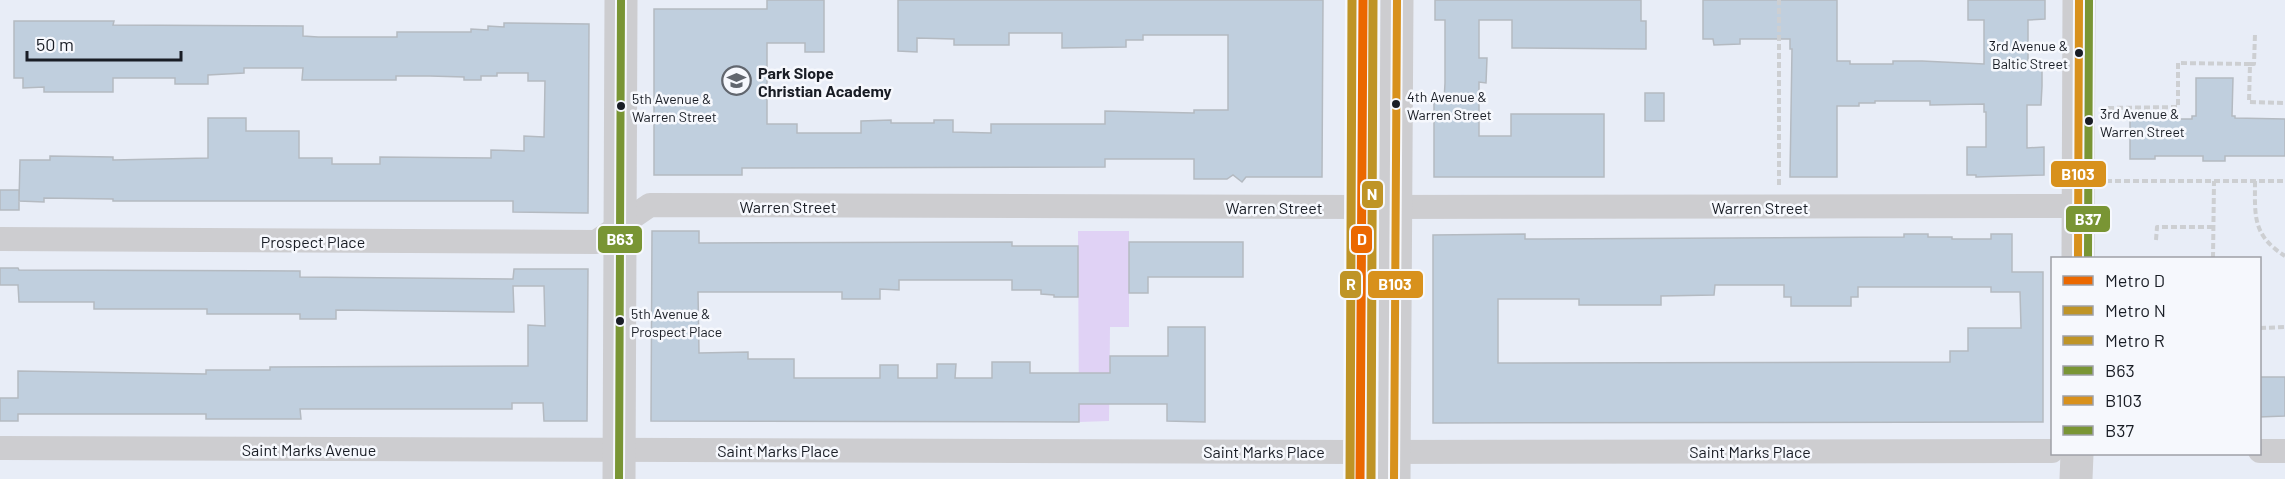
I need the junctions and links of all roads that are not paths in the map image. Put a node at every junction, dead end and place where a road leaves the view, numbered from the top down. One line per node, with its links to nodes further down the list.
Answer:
1 (621, 0): 8 (main road)
2 (1362, 0): 6 (main road)
3 (1397, 0): 7 (main road)
4 (2079, 0): 5 (main road)
5 (2078, 206): 7 (street, Warren Street); 10 (main road)
6 (1361, 207): 7 (street, Warren Street); 8 (street, Warren Street); 17 (main road)
7 (1395, 207): 18 (main road)
8 (620, 224): 9 (street, Prospect Place); 16 (main road)
9 (0, 239)
10 (2078, 257)
11 (0, 448): 16 (street, Saint Marks Avenue)
12 (2051, 451): 18 (street, Saint Marks Place)
13 (2261, 451): 14 (street)
14 (2285, 451)
15 (2077, 455): 19 (main road)
16 (619, 465): 17 (street, Saint Marks Place)
17 (1360, 465): 18 (street, Saint Marks Place)
18 (1394, 465)
19 (2076, 479)

